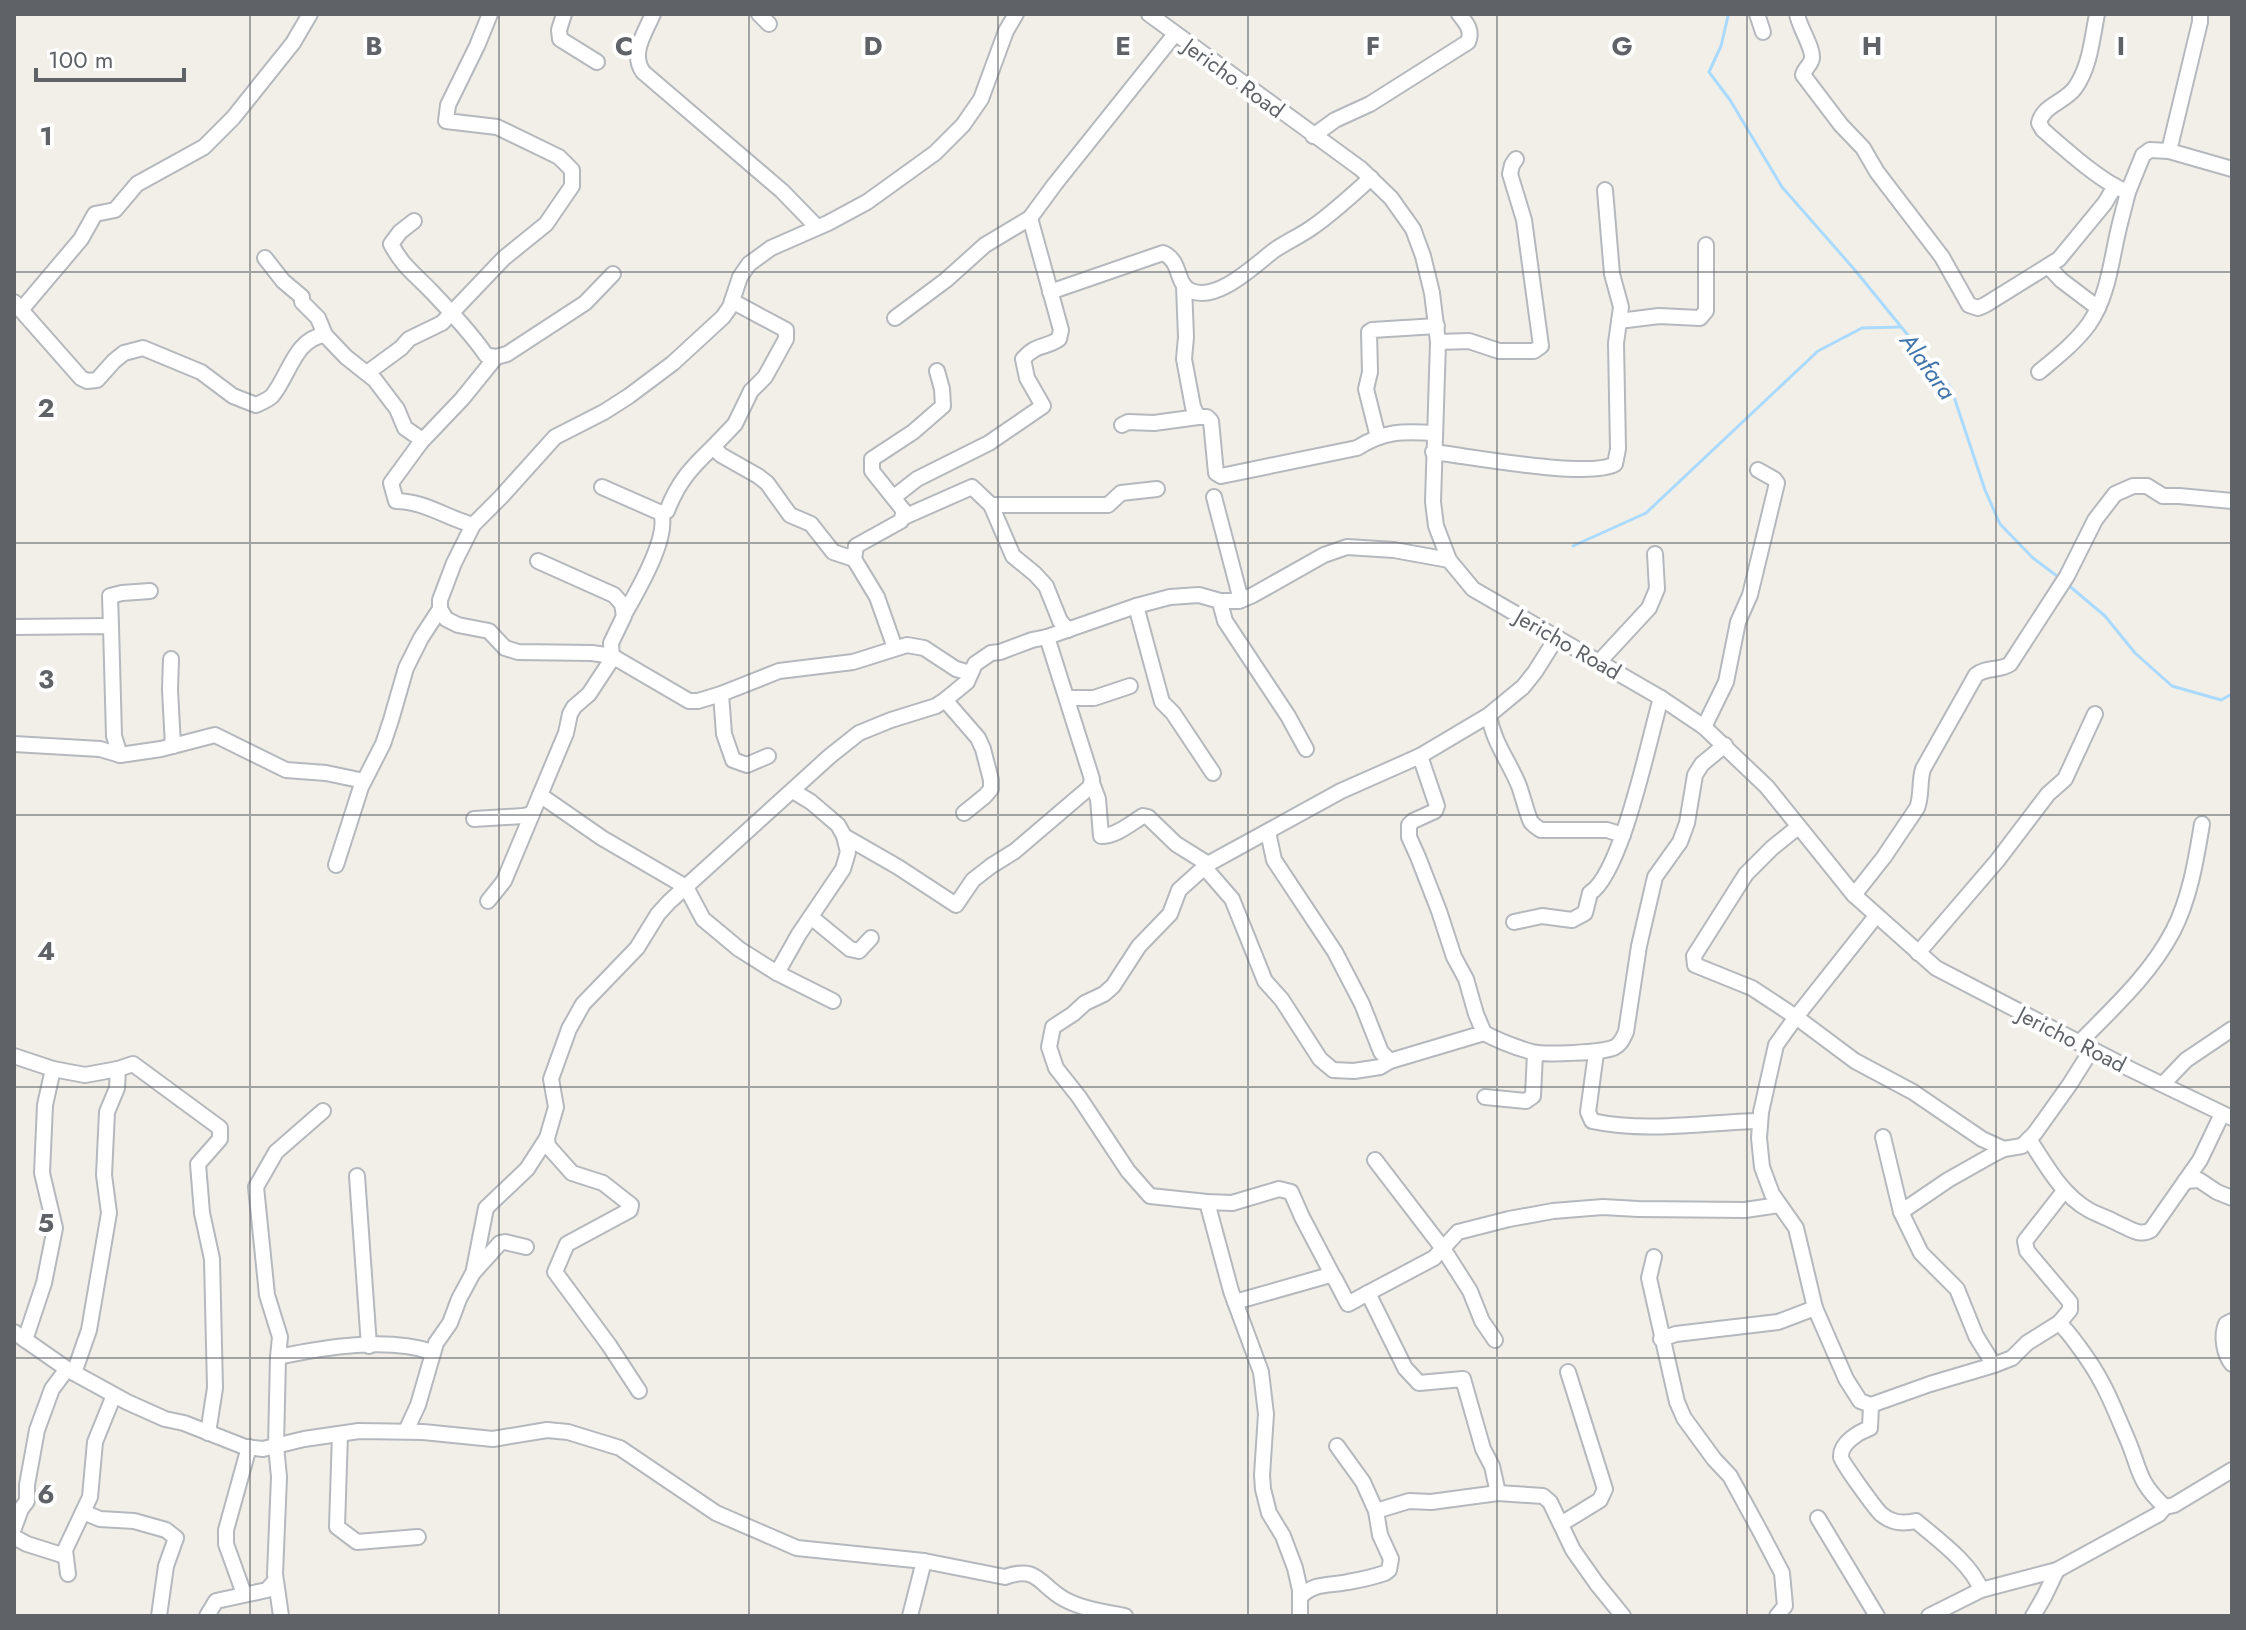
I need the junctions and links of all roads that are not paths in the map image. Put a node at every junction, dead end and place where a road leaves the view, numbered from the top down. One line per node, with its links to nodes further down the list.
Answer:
1 (310, 14): 32 (street)
2 (490, 14): 34 (street)
3 (564, 14): 14 (street)
4 (653, 14): 24 (street)
5 (1016, 14): 24 (street)
6 (1149, 14): 13 (street, Jericho Road)
7 (1459, 14): 15 (street)
8 (1757, 14): 12 (street)
9 (2097, 14): 20 (street)
10 (2200, 14): 16 (street)
11 (1799, 15): 27 (street)
12 (1763, 32)
13 (1175, 34): 15 (street, Jericho Road); 22 (street)
14 (597, 62)
15 (1313, 136): 19 (street, Jericho Road)
16 (2169, 151): 18 (street); 20 (street)
17 (1516, 159): 39 (street)
18 (2232, 169)
19 (1371, 178): 29 (street); 37 (street, Jericho Road)
20 (2122, 189): 27 (street); 33 (street)
21 (1605, 190): 36 (street)
22 (1030, 218): 30 (street); 35 (street)
23 (414, 221): 34 (street)
24 (817, 227): 31 (street)
25 (1706, 245): 36 (street)
26 (265, 258): 38 (street)
27 (2048, 266): 33 (street)
28 (613, 274): 40 (street)
29 (1184, 286): 30 (street); 44 (street)
30 (1050, 292): 54 (street)
31 (732, 301): 49 (street); 60 (street)
32 (18, 306): 38 (street)
33 (2098, 308): 42 (street)
34 (450, 314): 40 (street); 43 (street)
35 (895, 318)
36 (1619, 321): 50 (street)
37 (1437, 326): 39 (street, Jericho Road); 47 (street)
38 (325, 335): 43 (street)
39 (1438, 342): 46 (street, Jericho Road)
40 (496, 357): 48 (street)
41 (937, 371): 54 (street)
42 (2039, 372)
43 (367, 373): 48 (street)
44 (1198, 417): 45 (street); 47 (street)
45 (1122, 425)
46 (1434, 433): 47 (street); 50 (street, Jericho Road)
47 (1378, 437)
48 (421, 442): 60 (street)
49 (713, 447): 58 (street); 62 (street)
50 (1433, 452): 63 (street, Jericho Road)
51 (1758, 470): 88 (street)
52 (602, 487): 58 (street)
53 (1157, 489): 57 (street)
54 (894, 497): 59 (street)
55 (1214, 497): 66 (street)
56 (2232, 501): 112 (street)
57 (991, 505): 59 (street); 73 (street)
58 (661, 513): 70 (street)
59 (904, 517): 62 (street)
60 (473, 525): 69 (street)
61 (1655, 554): 79 (street)
62 (854, 559): 76 (street)
63 (1449, 560): 66 (street); 75 (street, Jericho Road)
64 (538, 561): 70 (street)
65 (150, 591): 71 (street)
66 (1241, 600): 67 (street)
67 (1225, 601): 68 (street); 92 (street)
68 (1136, 606): 73 (street); 96 (street)
69 (440, 609): 77 (street); 97 (street)
70 (624, 616): 77 (street)
71 (111, 626): 72 (street); 93 (street)
72 (14, 627)
73 (1068, 630): 74 (street)
74 (1047, 637): 80 (street); 83 (street)
75 (1557, 637): 79 (street, Jericho Road); 87 (street)
76 (895, 648): 80 (street); 82 (street)
77 (612, 656): 82 (street); 100 (street)
78 (171, 659): 91 (street)
79 (1598, 663): 84 (street, Jericho Road)
80 (970, 673): 85 (street)
81 (1130, 686): 83 (street)
82 (721, 694): 94 (street)
83 (1067, 698): 98 (street)
84 (1661, 698): 88 (street, Jericho Road); 107 (street)
85 (945, 700): 99 (street); 101 (street)
86 (2095, 714): 118 (street)
87 (1489, 715): 95 (street); 107 (street)
88 (1704, 727): 90 (street, Jericho Road)
89 (14, 744): 93 (street)
90 (1725, 745): 105 (street, Jericho Road); 126 (street)
91 (173, 746): 93 (street); 97 (street)
92 (1306, 749)
93 (120, 755)
94 (768, 756)
95 (1420, 756): 106 (street); 123 (street)
96 (1213, 773)
97 (364, 781): 109 (street)
98 (1092, 783): 108 (street); 110 (street)
99 (793, 791): 108 (street); 111 (street)
100 (540, 795): 102 (street); 111 (street)
101 (964, 813)
102 (532, 814): 103 (street); 113 (street)
103 (474, 819)
104 (2202, 824): 124 (street)
105 (1798, 827): 112 (street, Jericho Road); 121 (street)
106 (1268, 832): 110 (street); 128 (street)
107 (1623, 835): 116 (street)
108 (844, 836): 115 (street)
109 (336, 865)
110 (1207, 866): 128 (street); 145 (street)
111 (686, 887): 119 (street); 137 (street)
112 (1854, 895): 114 (street, Jericho Road)
113 (488, 901)
114 (1876, 916): 118 (street, Jericho Road); 121 (street)
115 (811, 917): 117 (street); 119 (street)
116 (1514, 922)
117 (871, 938)
118 (1918, 953): 124 (street, Jericho Road)
119 (777, 973): 120 (street)
120 (833, 1001)
121 (1796, 1017): 135 (street); 139 (street)
122 (2232, 1029): 131 (street)
123 (1484, 1033): 125 (street); 128 (street)
124 (2086, 1046): 131 (street, Jericho Road); 138 (street)
125 (1535, 1053): 126 (street); 132 (street)
126 (1596, 1053): 135 (street)
127 (14, 1056): 129 (street)
128 (1390, 1061)
129 (53, 1069): 130 (street); 158 (street)
130 (118, 1069): 166 (street); 172 (street)
131 (2163, 1084): 134 (street, Jericho Road)
132 (1485, 1097)
133 (323, 1111): 163 (street)
134 (2227, 1116): 141 (street)
135 (1760, 1121): 146 (street)
136 (1883, 1137): 147 (street)
137 (547, 1138): 151 (street); 168 (street)
138 (2029, 1139): 139 (street); 143 (street)
139 (2004, 1149): 147 (street)
140 (1375, 1160): 149 (street)
141 (2194, 1175): 143 (street); 144 (street)
142 (357, 1176): 161 (street)
143 (2064, 1191): 157 (street)
144 (2232, 1198)
145 (1207, 1202): 152 (street); 154 (street)
146 (1779, 1205): 149 (street); 155 (street)
147 (1901, 1212): 165 (street)
148 (526, 1247): 151 (street)
149 (1444, 1250): 153 (street); 160 (street)
150 (1654, 1257): 159 (street)
151 (473, 1273): 162 (street)
152 (1333, 1276): 153 (street); 154 (street)
153 (1368, 1293): 178 (street)
154 (1235, 1302): 194 (street)
155 (1815, 1308): 159 (street); 170 (street)
156 (2232, 1321): 164 (street)
157 (2059, 1323): 165 (street); 179 (street)
158 (19, 1336): 166 (street)
159 (1661, 1339): 202 (street)
160 (1495, 1340)
161 (369, 1346): 162 (street); 163 (street)
162 (432, 1352): 171 (street)
163 (278, 1357): 174 (street)
164 (2232, 1364)
165 (1994, 1365): 170 (street)
166 (70, 1371): 169 (street); 184 (street)
167 (1568, 1372): 183 (street)
168 (639, 1391)
169 (114, 1395): 172 (street); 181 (street)
170 (1871, 1405): 192 (street)
171 (406, 1431): 173 (street); 188 (street)
172 (208, 1433): 176 (street)
173 (340, 1434): 174 (street); 186 (street)
174 (276, 1446): 176 (street); 191 (street)
175 (1337, 1446): 180 (street)
176 (249, 1447): 193 (street)
177 (2232, 1470): 179 (street)
178 (1498, 1493): 180 (street); 183 (street)
179 (2165, 1507): 189 (street)
180 (1376, 1511): 194 (street)
181 (83, 1512): 187 (street); 195 (street)
182 (1818, 1518): 203 (street)
183 (1561, 1524): 201 (street)
184 (14, 1528)
185 (14, 1537): 187 (street)
186 (418, 1537)
187 (65, 1556): 190 (street)
188 (924, 1561): 198 (street); 199 (street)
189 (2057, 1570): 192 (street); 205 (street)
190 (68, 1574)
191 (275, 1581): 193 (street); 197 (street)
192 (1981, 1590): 204 (street)
193 (244, 1594): 196 (street)
194 (1300, 1597): 200 (street)
195 (159, 1616)
196 (207, 1616)
197 (281, 1616)
198 (910, 1616)
199 (1125, 1616)
200 (1300, 1616)
201 (1623, 1616)
202 (1777, 1616)
203 (1877, 1616)
204 (1929, 1616)
205 (2033, 1616)

